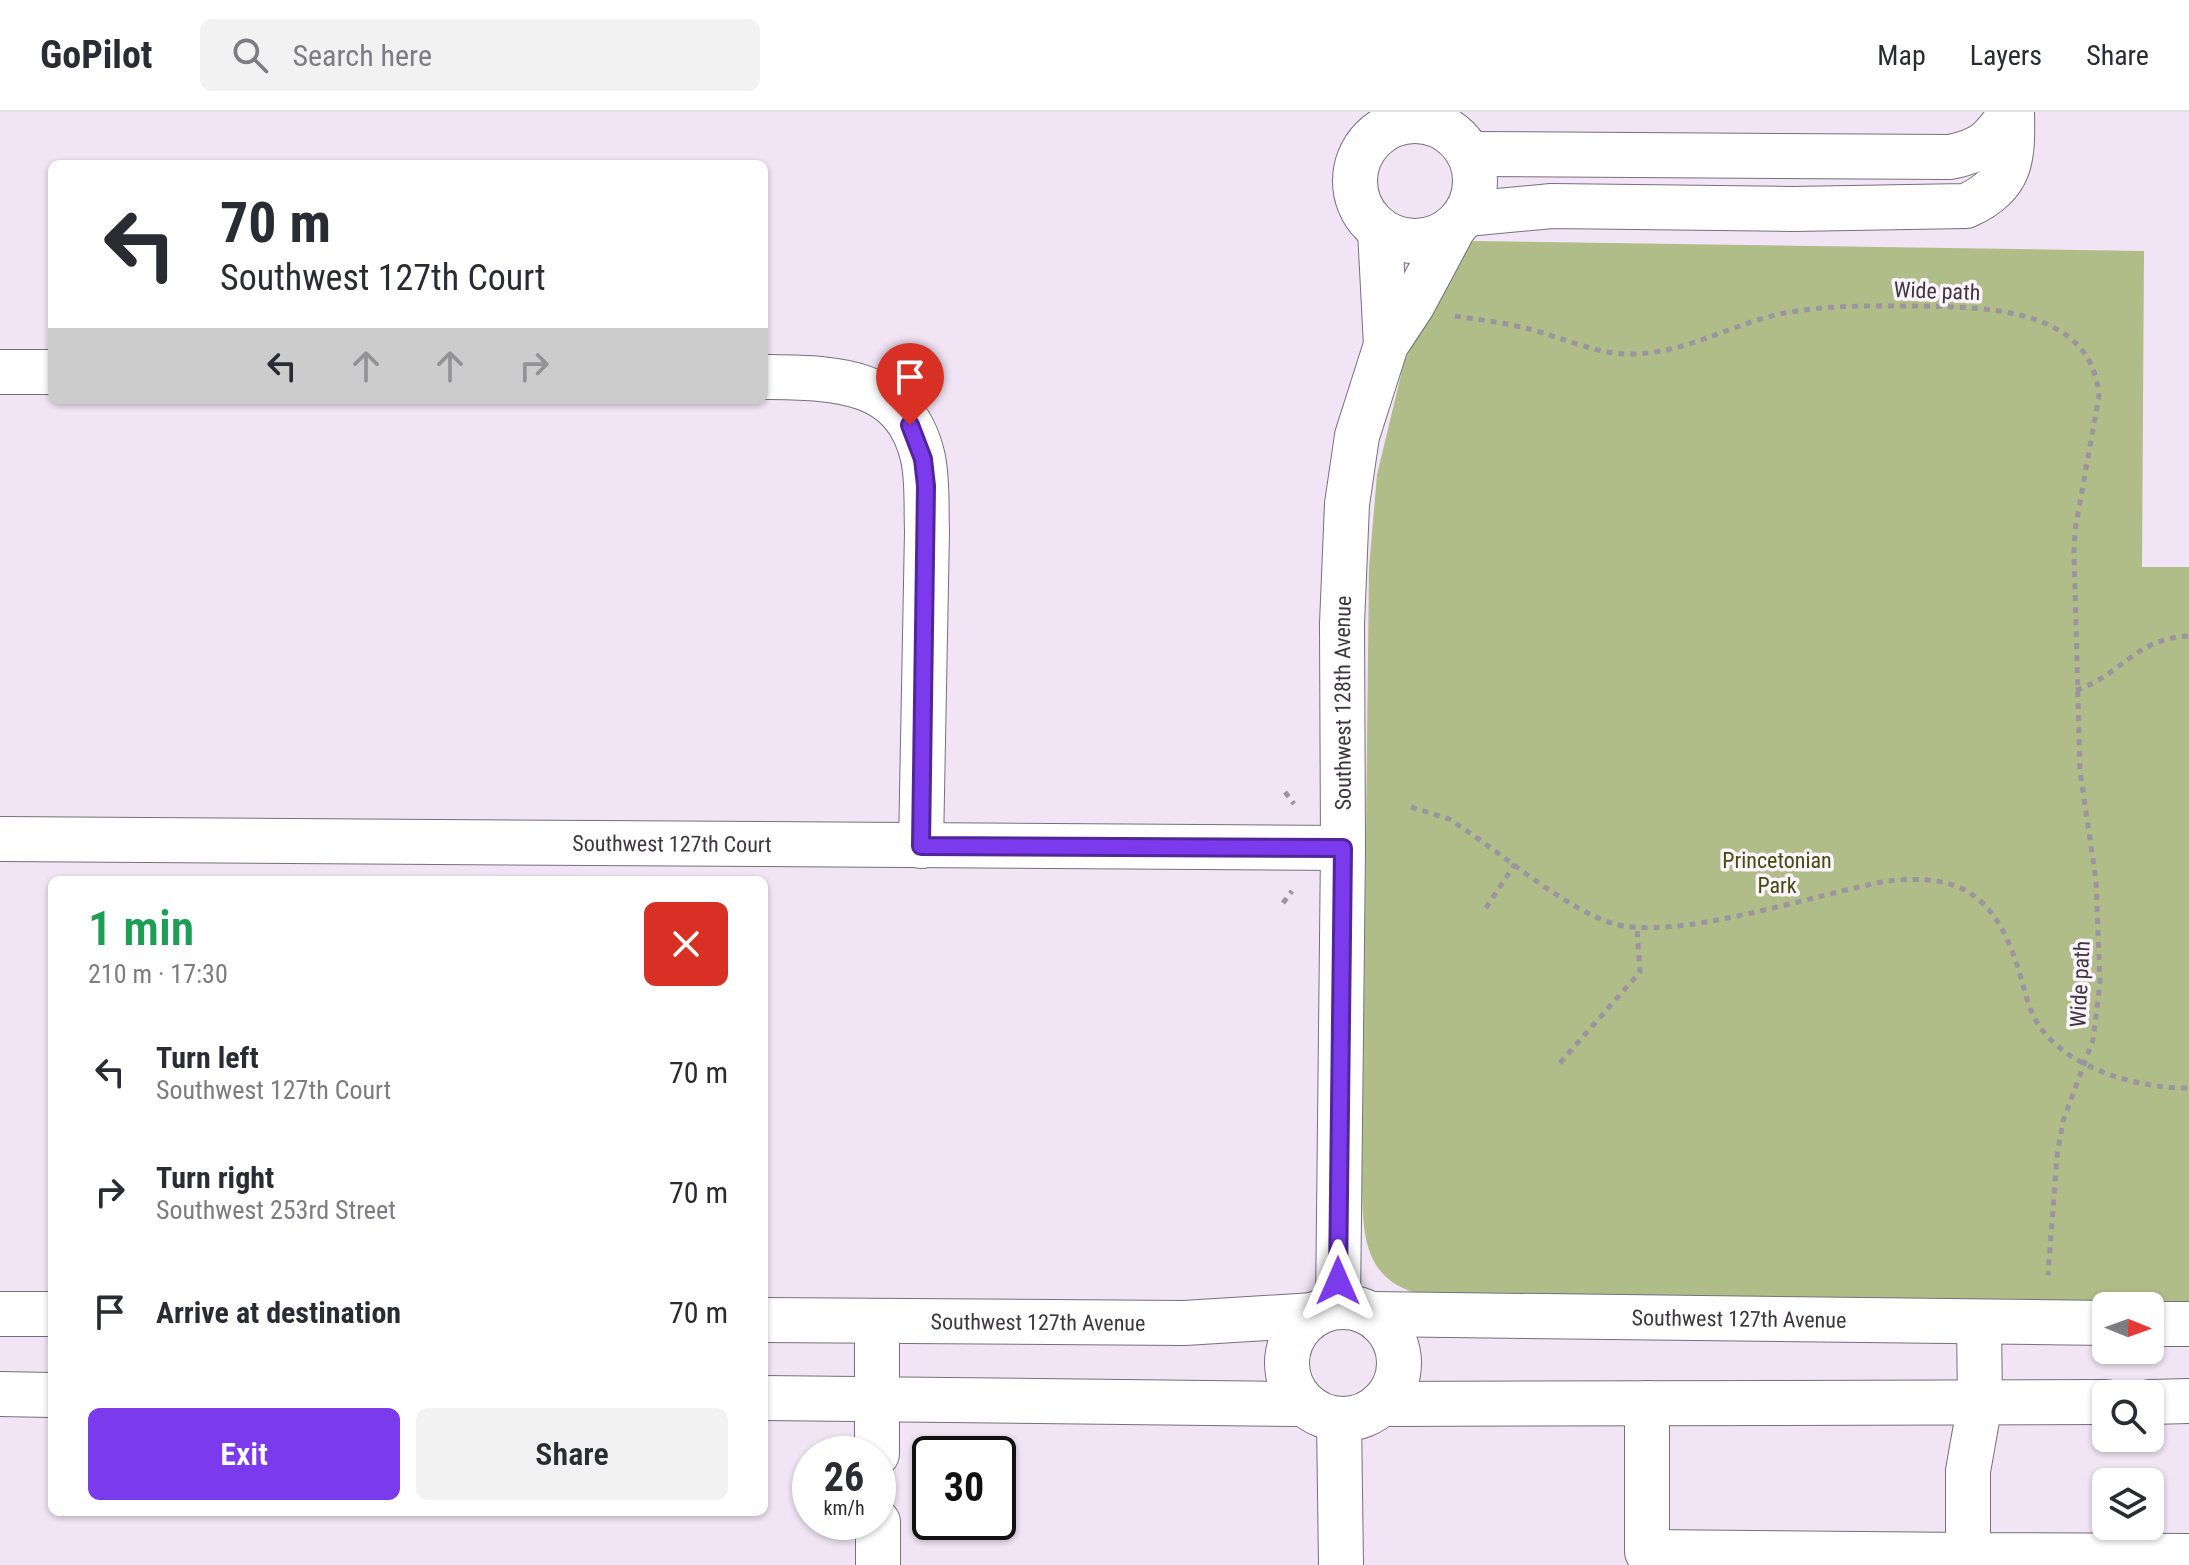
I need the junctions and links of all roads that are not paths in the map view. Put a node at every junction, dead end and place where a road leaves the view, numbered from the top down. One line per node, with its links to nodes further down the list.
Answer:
1 (1347, 112): 5 (street)
2 (2012, 112): 4 (street); 6 (street)
3 (1417, 116): 4 (street); 5 (street)
4 (1469, 154): 6 (street)
5 (1359, 160): 7 (street)
6 (1459, 222): 7 (street); 8 (street, Southwest 128th Avenue)
7 (1380, 231): 8 (street, Southwest 128th Avenue)
8 (1386, 345): 14 (street, Southwest 128th Avenue)
9 (0, 372): 10 (street)
10 (48, 372)
11 (768, 377): 13 (street)
12 (0, 839): 13 (street, Southwest 127th Court)
13 (921, 846): 14 (street, Southwest 127th Court)
14 (1343, 848): 15 (street, Southwest 128th Avenue)
15 (1341, 1312): 19 (street, Southwest 127th Avenue); 20 (street, Southwest 127th Avenue); 33 (street); 34 (street)
16 (0, 1314): 17 (street)
17 (48, 1314)
18 (768, 1320): 19 (street, Southwest 127th Avenue)
19 (877, 1321): 27 (street)
20 (1979, 1323): 21 (street, Southwest 127th Avenue); 32 (street)
21 (2092, 1323)
22 (2164, 1324): 23 (street)
23 (2189, 1324)
24 (0, 1394): 25 (street)
25 (48, 1395)
26 (768, 1398): 27 (street)
27 (877, 1398): 34 (street); 35 (street)
28 (2189, 1401): 30 (street)
29 (2092, 1402): 32 (street)
30 (2164, 1402)
31 (1647, 1403): 32 (street); 33 (street); 38 (street)
32 (1980, 1403): 39 (street)
33 (1381, 1404): 34 (street)
34 (1321, 1412): 42 (street)
35 (877, 1436)
36 (878, 1540): 41 (street)
37 (2189, 1556): 40 (street)
38 (1836, 1559): 39 (street)
39 (1967, 1560): 40 (street)
40 (2077, 1560)
41 (878, 1565)
42 (1341, 1565)

